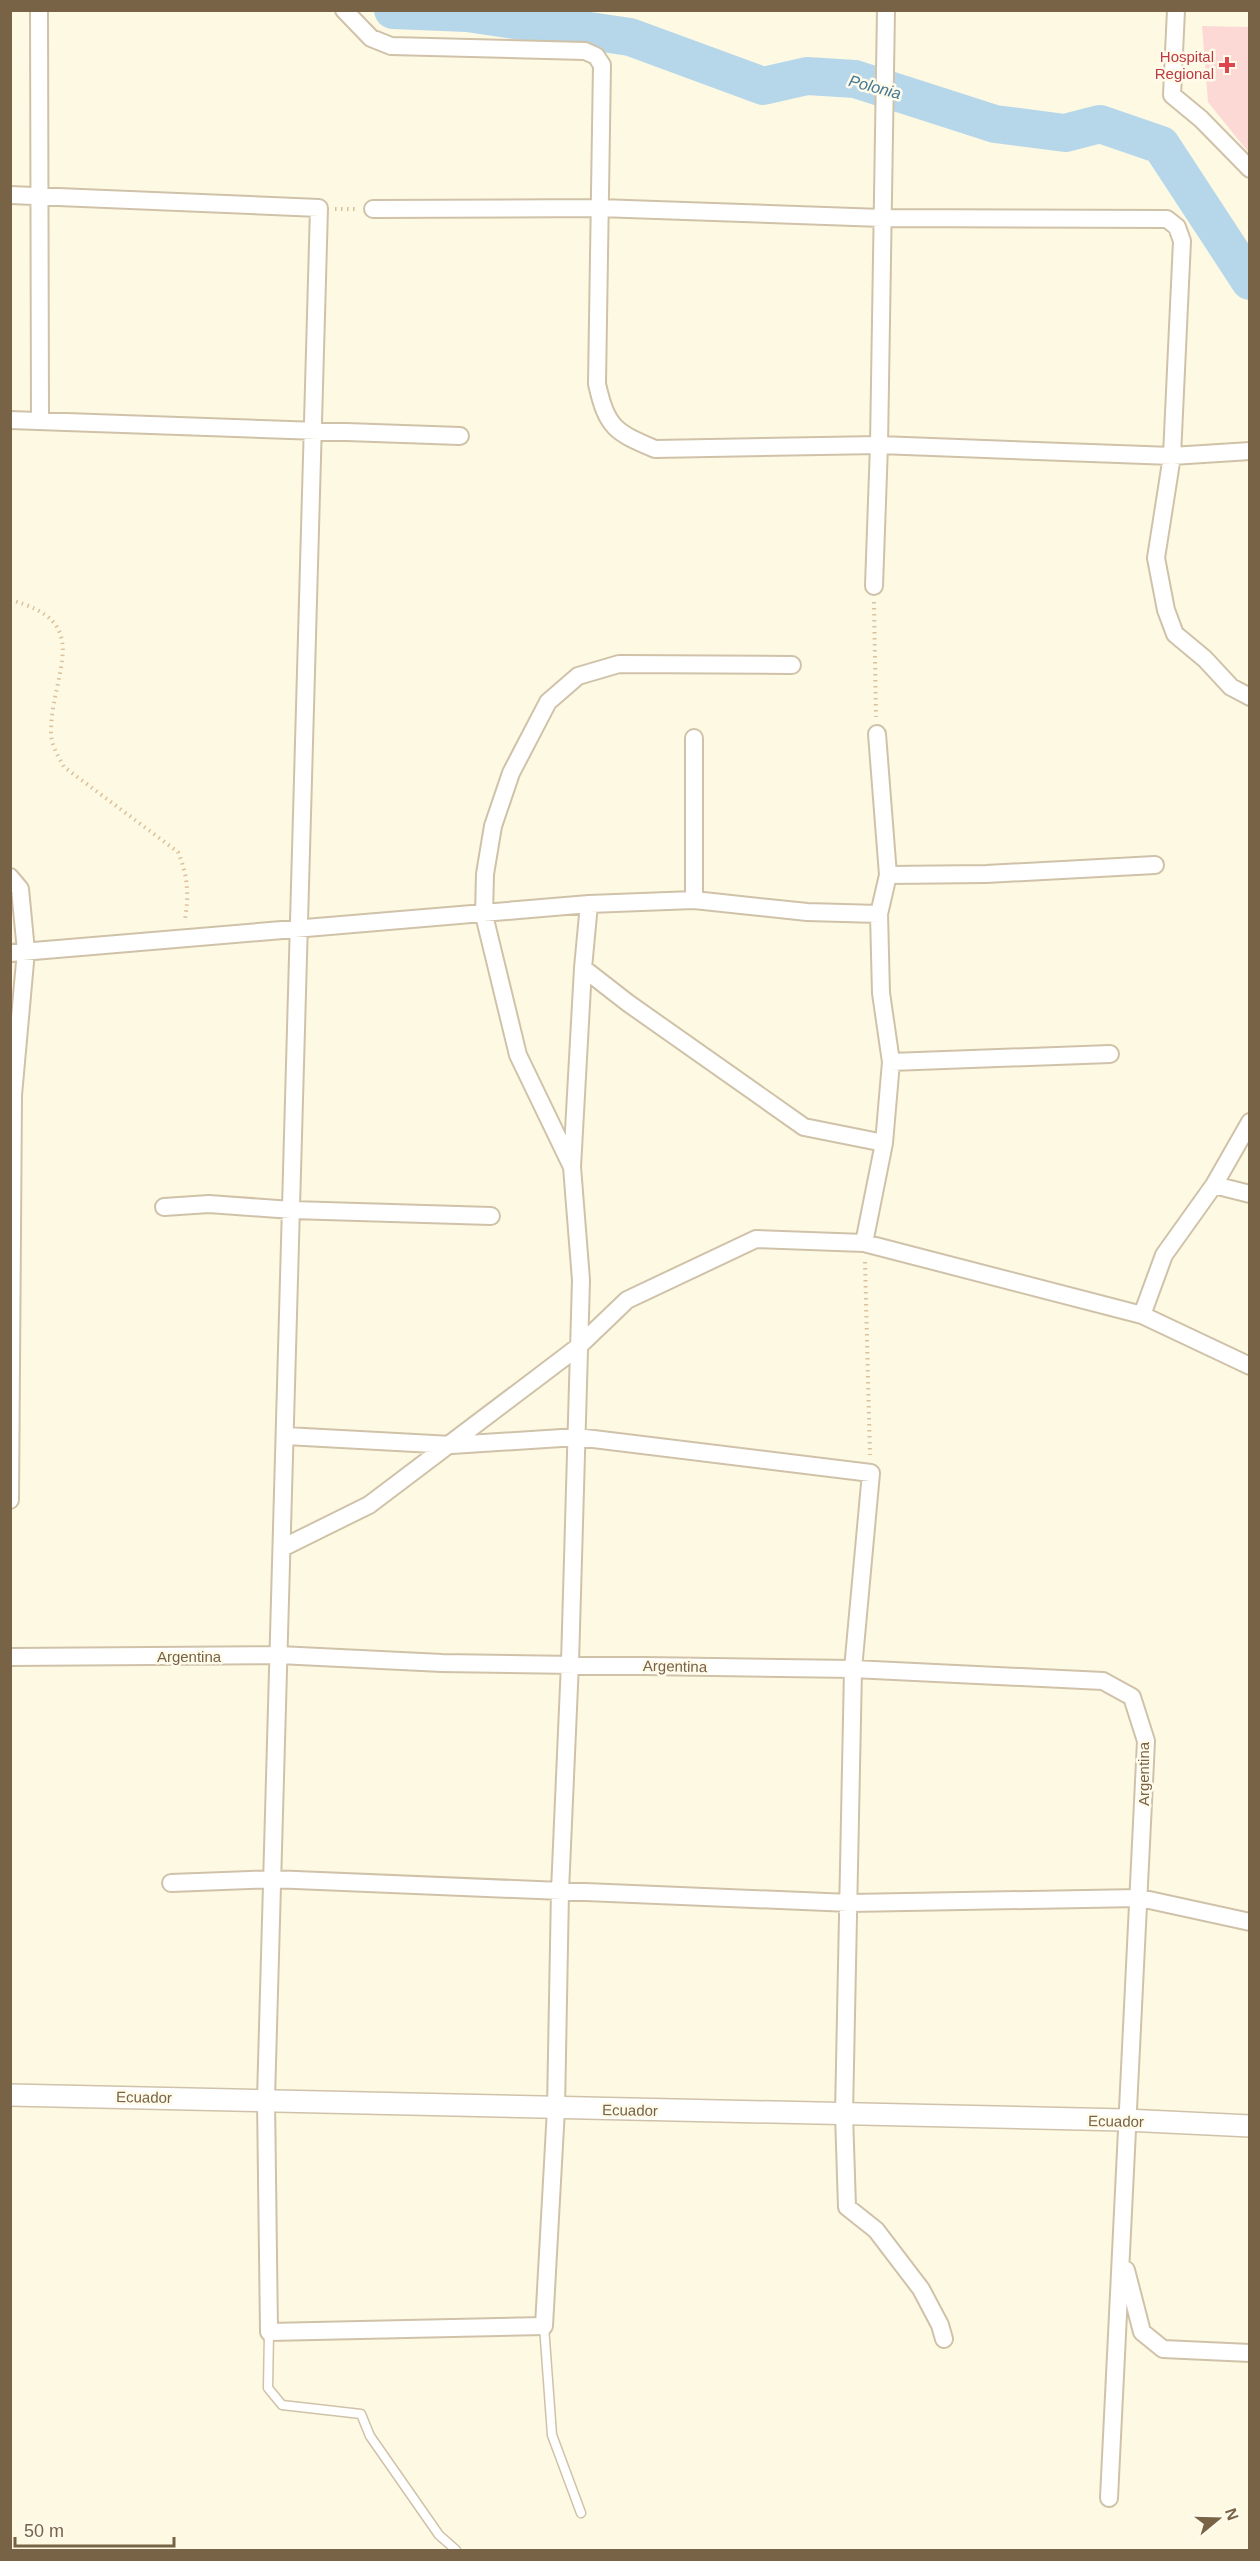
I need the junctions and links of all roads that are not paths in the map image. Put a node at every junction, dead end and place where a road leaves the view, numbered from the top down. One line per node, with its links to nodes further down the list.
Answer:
1 (39, 10): 7 (street)
2 (344, 10): 8 (street)
3 (886, 10): 10 (street)
4 (1176, 10): 5 (street)
5 (1250, 169)
6 (10, 195): 7 (street)
7 (39, 195): 12 (street); 13 (street)
8 (599, 208): 9 (street); 10 (street); 15 (street)
9 (373, 209)
10 (882, 218): 15 (street); 17 (street)
11 (10, 420): 12 (street)
12 (40, 421): 13 (street)
13 (315, 431): 14 (street); 30 (street)
14 (460, 436)
15 (879, 445): 17 (street); 18 (street)
16 (1250, 451): 17 (street)
17 (1172, 456): 20 (street)
18 (874, 586)
19 (792, 665): 29 (street)
20 (1250, 697)
21 (877, 734): 24 (street)
22 (694, 738): 26 (street)
23 (1155, 865): 24 (street)
24 (888, 874): 28 (street)
25 (10, 877): 31 (street)
26 (694, 900): 27 (street); 28 (street)
27 (589, 904): 29 (street); 32 (street)
28 (879, 914): 34 (street)
29 (484, 915): 30 (street); 38 (street)
30 (301, 928): 31 (street); 42 (street)
31 (18, 952): 37 (street)
32 (583, 968): 36 (street); 38 (street)
33 (1110, 1054): 34 (street)
34 (891, 1062): 36 (street)
35 (1250, 1122): 39 (street)
36 (884, 1143): 45 (street)
37 (12, 1162): 43 (street)
38 (572, 1167): 47 (street)
39 (1214, 1185): 40 (street); 46 (street)
40 (1250, 1194)
41 (164, 1207): 42 (street)
42 (292, 1210): 44 (street); 49 (street)
43 (12, 1214): 52 (street)
44 (491, 1216)
45 (864, 1243): 46 (street); 47 (street)
46 (1142, 1315): 48 (street)
47 (578, 1347): 50 (street); 51 (street)
48 (1250, 1366)
49 (286, 1436): 51 (street); 53 (street)
50 (577, 1437): 51 (street); 56 (street); 57 (street)
51 (452, 1445): 53 (street)
52 (10, 1500)
53 (282, 1548): 54 (street)
54 (279, 1655): 55 (street, Argentina); 56 (street, Argentina); 58 (street)
55 (10, 1657)
56 (570, 1664): 57 (street, Argentina); 60 (street)
57 (853, 1670): 61 (street, Argentina); 62 (street)
58 (272, 1879): 59 (street); 60 (street); 65 (street)
59 (171, 1883)
60 (560, 1891): 62 (street); 66 (street)
61 (1140, 1898): 62 (street); 63 (street); 68 (street, Argentina)
62 (850, 1903): 67 (street)
63 (1250, 1922)
64 (10, 2095): 65 (street, Ecuador)
65 (266, 2099): 66 (street, Ecuador); 72 (street)
66 (556, 2109): 67 (street, Ecuador); 71 (street)
67 (844, 2114): 68 (street, Ecuador); 73 (street)
68 (1125, 2120): 69 (street, Ecuador); 70 (street, Argentina)
69 (1250, 2126)
70 (1122, 2254): 74 (street); 75 (street)
71 (544, 2326): 72 (street); 76 (lane)
72 (269, 2332): 77 (lane)
73 (944, 2339)
74 (1250, 2353)
75 (1109, 2498)
76 (581, 2512)
77 (456, 2550)

